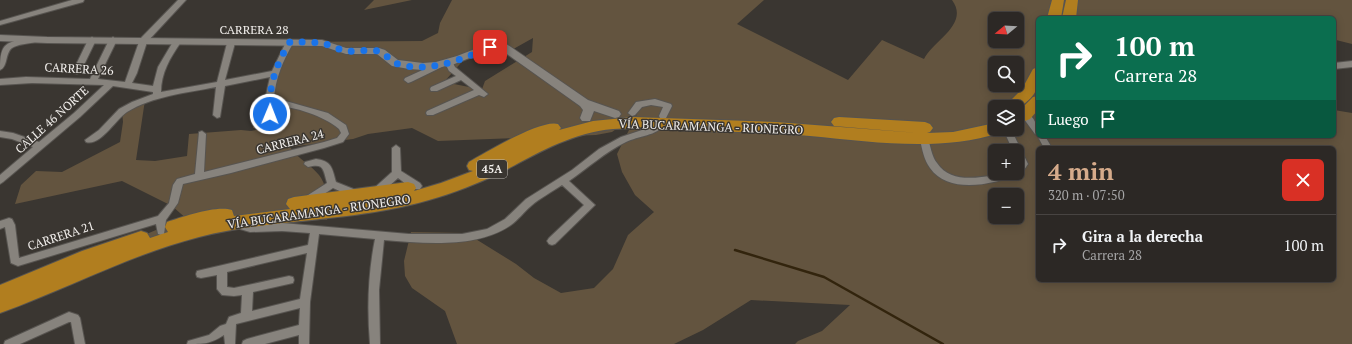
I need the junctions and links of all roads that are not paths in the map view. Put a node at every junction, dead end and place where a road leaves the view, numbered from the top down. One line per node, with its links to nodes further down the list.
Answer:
1 (80, 0): 7 (street)
2 (182, 0): 12 (street)
3 (1058, 0): 5 (highway)
4 (1072, 0): 6 (highway)
5 (1054, 16)
6 (1068, 16)
7 (0, 23)
8 (0, 38): 9 (street, CARRERA 28)
9 (32, 40): 10 (street, CARRERA 28); 19 (street)
10 (92, 40): 11 (street, CARRERA 28); 20 (street)
11 (113, 40): 12 (street, CARRERA 28); 25 (street)
12 (143, 41): 13 (street, CARRERA 28); 28 (street)
13 (177, 42): 15 (street, CARRERA 28); 31 (street)
14 (290, 42): 15 (street, CARRERA 28); 16 (street, CARRERA 28); 21 (street)
15 (231, 43): 29 (street)
16 (446, 63): 23 (street); 24 (street); 35 (street, CARRERA 28)
17 (1352, 64): 18 (street)
18 (1336, 66)
19 (0, 67)
20 (77, 71)
21 (276, 73): 29 (street, CARRERA 26); 33 (street)
22 (1036, 76): 32 (highway)
23 (462, 77): 30 (street); 36 (street)
24 (408, 80)
25 (93, 81): 26 (street, CARRERA 26); 27 (street, CARRERA 26)
26 (0, 82)
27 (110, 82): 28 (street, CARRERA 26); 49 (street, CALLE 46 NORTE)
28 (128, 83): 31 (street, CARRERA 26)
29 (221, 83): 31 (street, CARRERA 26); 39 (street)
30 (434, 89)
31 (157, 93): 48 (street)
32 (1019, 100)
33 (270, 103): 37 (street); 53 (street, CARRERA 24)
34 (1036, 103): 38 (highway)
35 (585, 110): 41 (highway, VÍA BUCARAMANGA - RIONEGRO / 45A); 58 (highway, VÍA BUCARAMANGA - RIONEGRO / 45A)
36 (430, 113)
37 (270, 114)
38 (1024, 114)
39 (217, 115)
40 (988, 119): 41 (highway, VÍA BUCARAMANGA - RIONEGRO / 45A)
41 (662, 120): 47 (highway, VÍA BUCARAMANGA - RIONEGRO / 45A); 56 (street); 61 (highway, VÍA BUCARAMANGA - RIONEGRO / 45A)
42 (1024, 120): 43 (street)
43 (1036, 130)
44 (988, 131): 47 (highway, VÍA BUCARAMANGA - RIONEGRO / 45A)
45 (0, 134): 49 (street)
46 (202, 134): 53 (street)
47 (924, 139): 54 (street)
48 (89, 140)
49 (40, 146): 55 (street, CALLE 46 NORTE)
50 (396, 148): 52 (street)
51 (308, 164): 57 (street)
52 (397, 173): 58 (street); 59 (street)
53 (199, 176): 63 (street, CARRERA 24)
54 (988, 179)
55 (0, 180)
56 (562, 180): 65 (street); 66 (street)
57 (332, 184): 59 (street); 60 (street)
58 (417, 186): 59 (highway, VÍA BUCARAMANGA - RIONEGRO / 45A)
59 (367, 194): 60 (highway, VÍA BUCARAMANGA - RIONEGRO / 45A)
60 (303, 203): 63 (highway, VÍA BUCARAMANGA - RIONEGRO / 45A)
61 (242, 222): 64 (street); 74 (highway, VÍA BUCARAMANGA - RIONEGRO / 45A)
62 (0, 225): 63 (street, CARRERA 21)
63 (161, 225): 72 (highway, VÍA BUCARAMANGA - RIONEGRO / 45A)
64 (315, 230): 65 (street); 67 (street)
65 (380, 236): 84 (street)
66 (552, 241)
67 (313, 248): 68 (street); 73 (street)
68 (222, 269): 69 (street); 71 (street)
69 (201, 274)
70 (289, 280): 71 (street)
71 (248, 289): 75 (street)
72 (0, 293)
73 (305, 302): 75 (street); 77 (street)
74 (0, 305)
75 (246, 315): 76 (street)
76 (229, 328): 80 (street); 81 (street)
77 (303, 329): 82 (street); 83 (street)
78 (9, 344): 79 (street)
79 (80, 344)
80 (192, 344)
81 (230, 344)
82 (247, 344)
83 (304, 344)
84 (375, 344)

